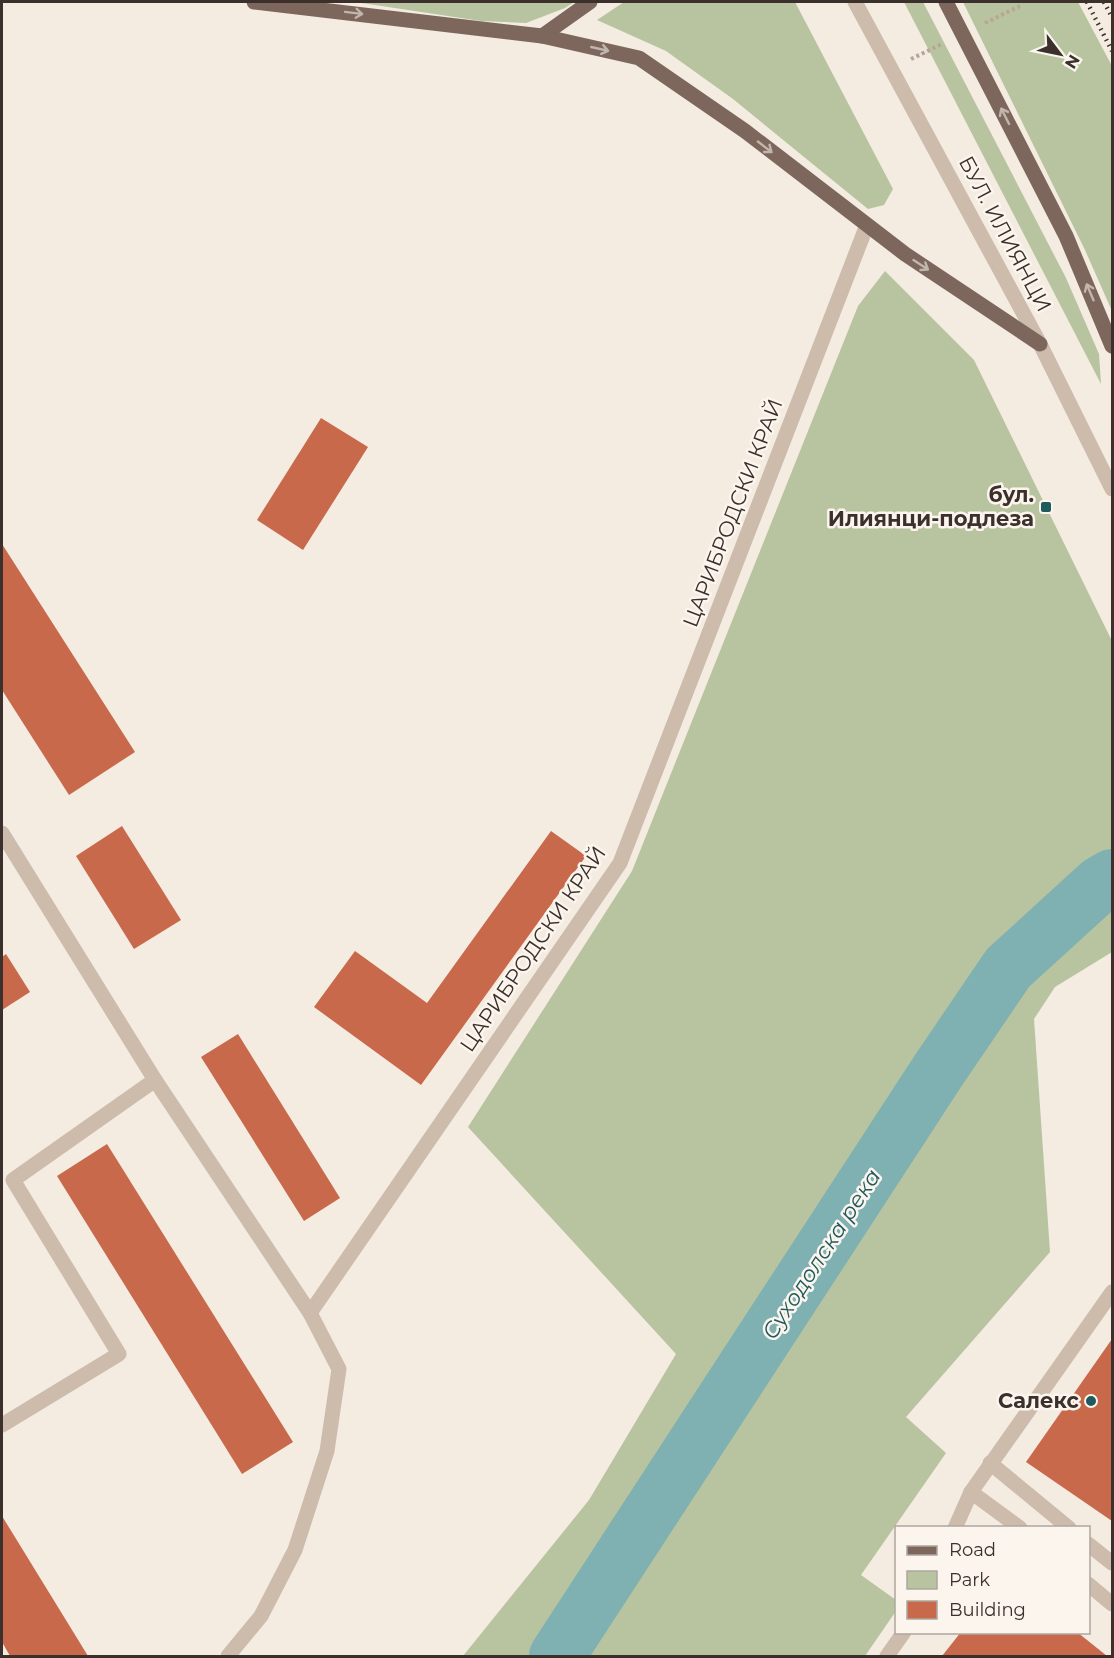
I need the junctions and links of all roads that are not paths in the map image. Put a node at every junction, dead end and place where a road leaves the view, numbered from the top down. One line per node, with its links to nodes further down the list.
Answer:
1 (254, 2): 5 (main road, one-way to 5)
2 (590, 2): 5 (main road)
3 (855, 2): 7 (street, БУЛ. ИЛИЯНЦИ)
4 (946, 2): 8 (main road, one-way to 4)
5 (542, 36): 6 (main road, one-way to 6)
6 (867, 225): 7 (main road, one-way to 7); 13 (street, ЦАРИБРОДСКИ КРАЙ)
7 (1040, 344): 9 (street, БУЛ. ИЛИЯНЦИ)
8 (1113, 346)
9 (1113, 489)
10 (2, 833): 11 (street)
11 (155, 1080): 13 (street); 14 (street)
12 (1113, 1292): 15 (street)
13 (310, 1313): 25 (street)
14 (2, 1425)
15 (990, 1463): 16 (street); 19 (street)
16 (971, 1492): 17 (street); 18 (street)
17 (955, 1526)
18 (1019, 1526)
19 (1068, 1526)
20 (1090, 1545): 21 (street)
21 (1113, 1563)
22 (1090, 1585): 23 (street)
23 (1113, 1604)
24 (903, 1634): 26 (street)
25 (228, 1656)
26 (887, 1656)

